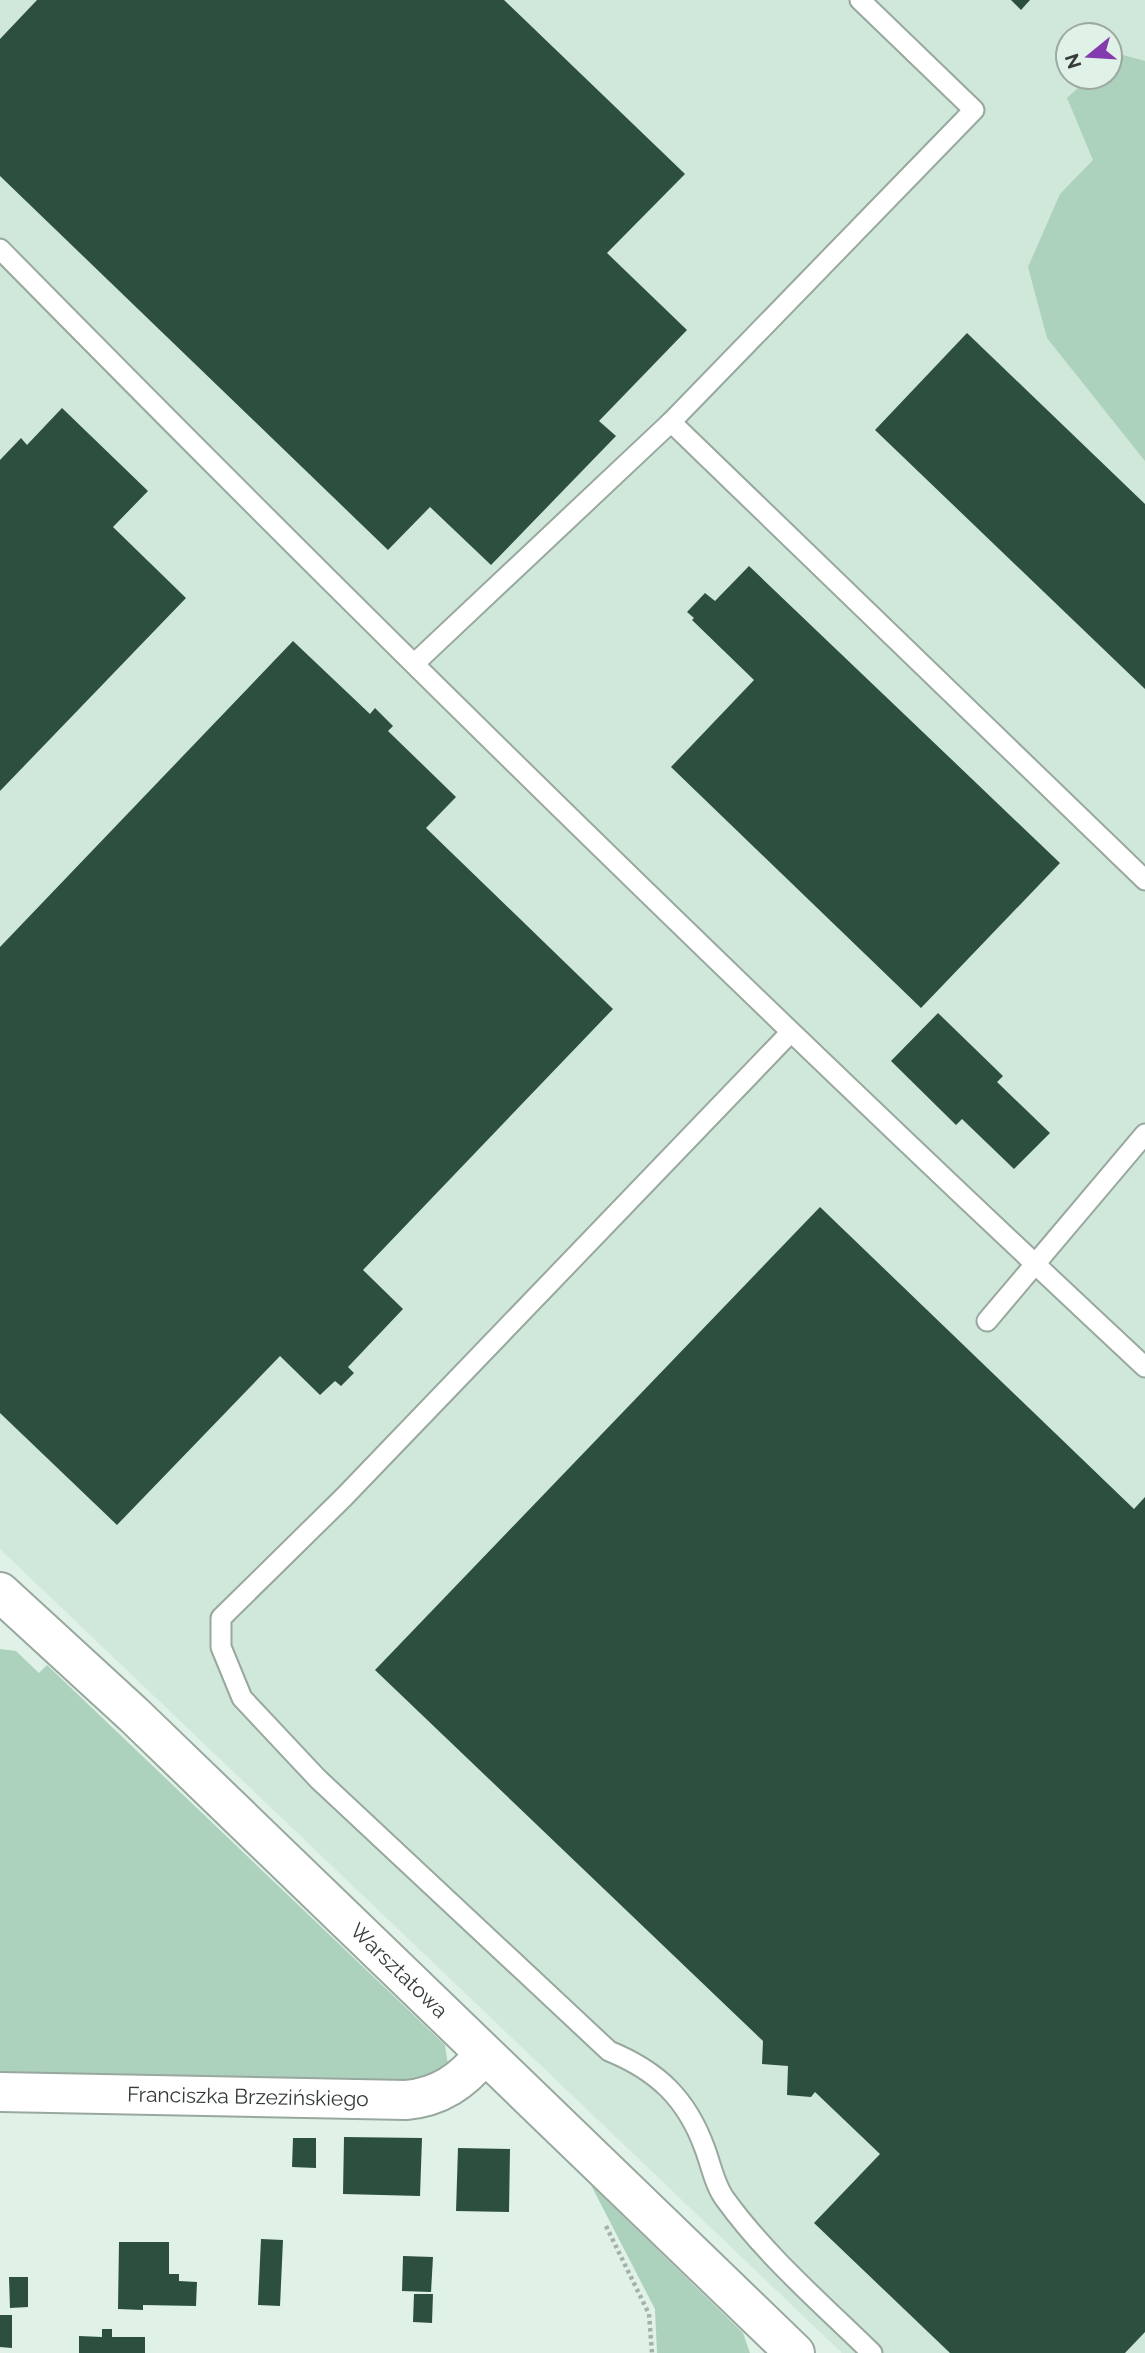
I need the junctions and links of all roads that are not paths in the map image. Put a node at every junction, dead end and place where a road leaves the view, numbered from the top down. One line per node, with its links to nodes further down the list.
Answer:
1 (860, 0): 3 (lane)
2 (0, 249): 4 (lane)
3 (671, 422): 4 (lane); 5 (lane)
4 (415, 663): 6 (lane)
5 (1145, 880)
6 (790, 1032): 8 (lane); 15 (lane)
7 (1145, 1133): 8 (lane)
8 (1036, 1265): 9 (lane); 10 (lane)
9 (987, 1321)
10 (1145, 1367)
11 (0, 1592): 12 (street, Warsztatowa)
12 (483, 2056): 13 (street, Franciszka Brzezińskiego); 14 (street, Warsztatowa)
13 (0, 2092)
14 (795, 2353)
15 (872, 2353)

